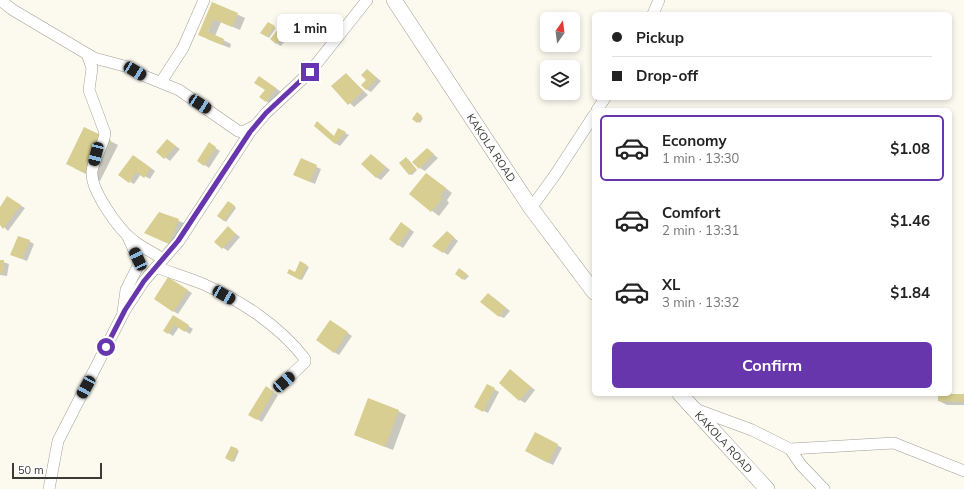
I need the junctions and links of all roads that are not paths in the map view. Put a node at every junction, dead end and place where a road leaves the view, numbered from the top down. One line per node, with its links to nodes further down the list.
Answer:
1 (0, 0): 7 (street)
2 (204, 0): 8 (street)
3 (367, 0): 10 (street)
4 (394, 0): 11 (main road, KAKOLA ROAD)
5 (659, 0): 6 (street)
6 (654, 12)
7 (87, 54): 8 (street); 12 (street)
8 (161, 82): 10 (street)
9 (592, 118): 11 (street)
10 (256, 125): 13 (street)
11 (531, 208): 14 (main road, KAKOLA ROAD)
12 (125, 231): 13 (street); 15 (street)
13 (160, 263): 15 (street); 16 (street)
14 (592, 289)
15 (122, 316): 21 (street)
16 (284, 382)
17 (682, 396): 18 (main road, KAKOLA ROAD)
18 (694, 409): 19 (street); 22 (main road, KAKOLA ROAD)
19 (790, 449): 20 (street); 23 (street)
20 (964, 471)
21 (49, 489)
22 (767, 489)
23 (824, 489)

